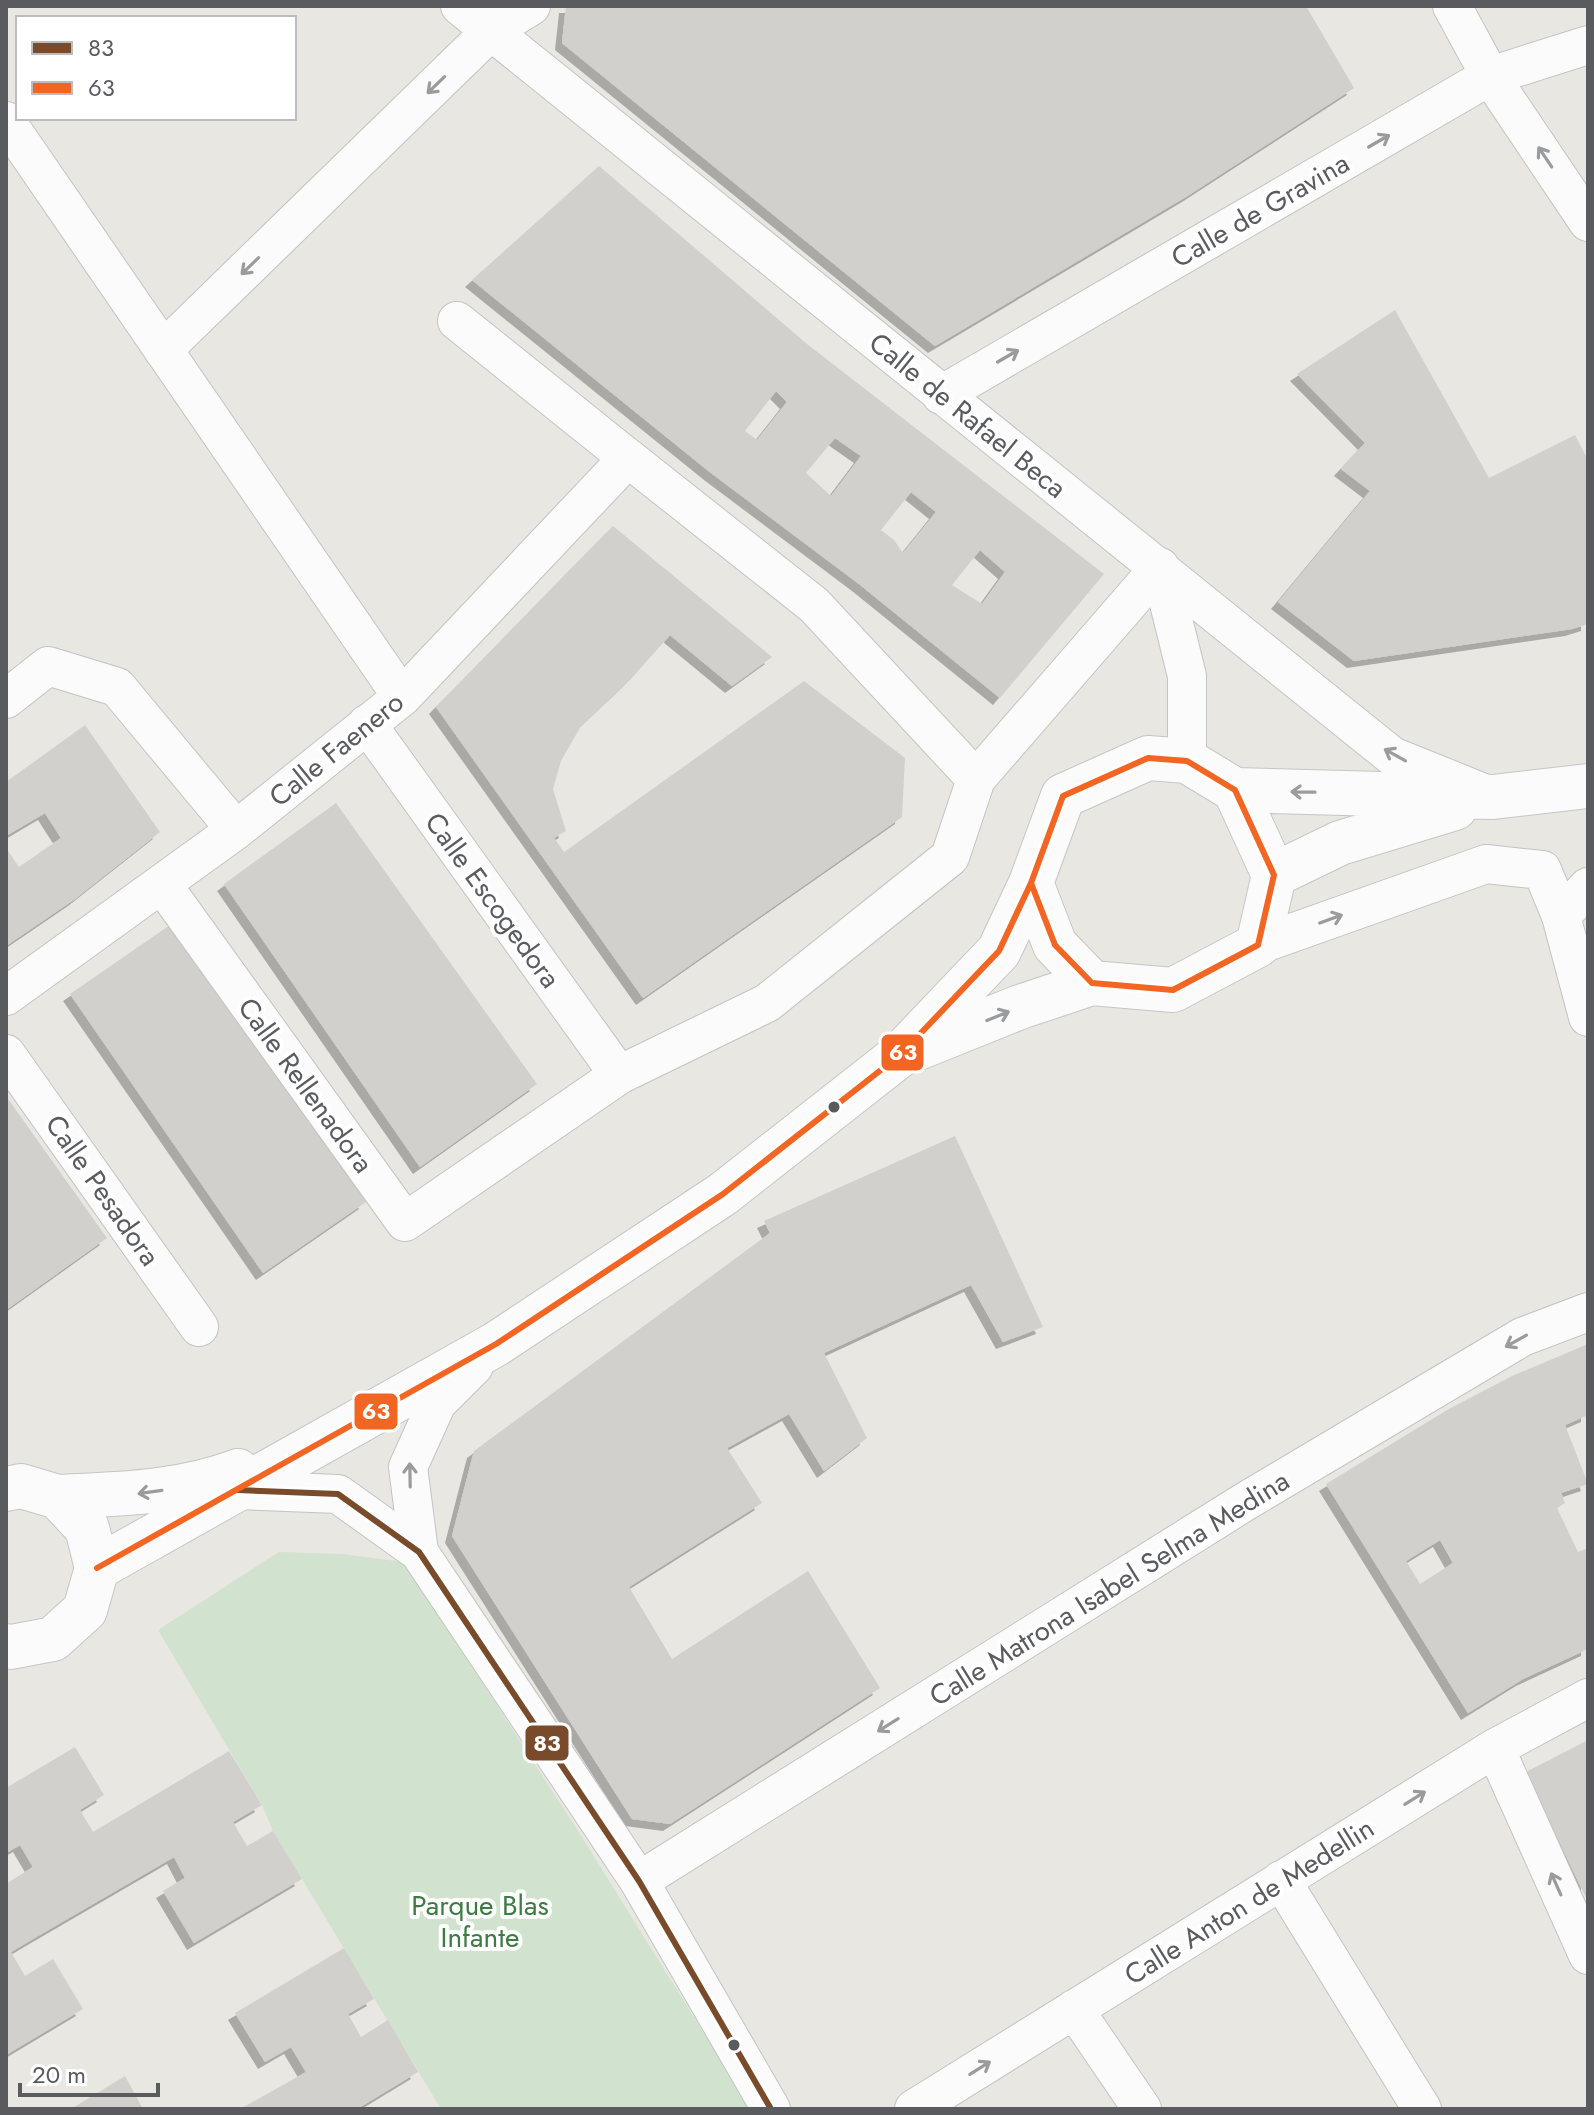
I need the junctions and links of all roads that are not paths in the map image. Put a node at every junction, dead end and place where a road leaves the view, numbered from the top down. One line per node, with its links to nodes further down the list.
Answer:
1 (460, 6): 4 (street, Calle de Rafael Beca)
2 (531, 6): 4 (street)
3 (1452, 6): 6 (street)
4 (492, 30): 10 (street, one-way to 10); 11 (street, Calle de Rafael Beca)
5 (1588, 45): 6 (street, Calle de Gravina)
6 (1490, 76): 8 (street, one-way to 6); 11 (street, Calle de Gravina, one-way to 6)
7 (6, 121): 10 (street)
8 (1588, 222)
9 (457, 321): 12 (street)
10 (163, 350): 14 (street)
11 (941, 395): 13 (street, Calle de Rafael Beca)
12 (628, 458): 14 (street, Calle Faenero); 18 (street)
13 (1160, 567): 17 (street); 18 (street); 21 (street, Calle de Rafael Beca, one-way to 13)
14 (402, 697): 16 (street, Calle Faenero)
15 (6, 699): 22 (street)
16 (367, 724): 22 (street, Calle Faenero); 34 (street, Calle Escogedora)
17 (1187, 761): 20 (main road); 24 (main road)
18 (976, 779): 34 (street)
19 (1588, 786): 21 (main road)
20 (1235, 790): 21 (main road, one-way to 20); 23 (main road)
21 (1493, 797): 23 (main road)
22 (236, 830): 25 (street, Calle Faenero)
23 (1274, 875): 28 (main road)
24 (1031, 883): 29 (main road); 33 (main road)
25 (162, 884): 30 (street, Calle Faenero); 34 (street, Calle Rellenadora)
26 (1588, 887): 27 (street)
27 (1561, 916): 28 (street, one-way to 27); 31 (street)
28 (1258, 945): 29 (main road)
29 (1092, 983): 33 (main road, one-way to 29)
30 (6, 996)
31 (1588, 1017)
32 (6, 1054): 36 (street, Calle Pesadora)
33 (900, 1055): 37 (main road)
34 (619, 1075)
35 (1588, 1312): 47 (street, Calle Matrona Isabel Selma Medina, one-way to 47)
36 (199, 1327)
37 (496, 1344): 38 (main road); 41 (street, one-way to 37)
38 (330, 1436): 39 (main road, one-way to 39); 40 (main road)
39 (23, 1486): 42 (main road)
40 (238, 1490): 41 (street); 42 (main road)
41 (419, 1552): 47 (street)
42 (97, 1568): 43 (main road)
43 (6, 1646)
44 (1588, 1698): 45 (street, Calle Anton de Medellin)
45 (1495, 1748): 46 (street, Calle Anton de Medellin, one-way to 45); 48 (street, one-way to 45)
46 (1281, 1880): 49 (street, Calle Anton de Medellin); 53 (street)
47 (639, 1881): 50 (street)
48 (1588, 1955)
49 (1074, 2009): 51 (street, Calle Anton de Medellin, one-way to 49); 52 (street)
50 (771, 2109)
51 (914, 2109)
52 (1142, 2109)
53 (1422, 2109)

